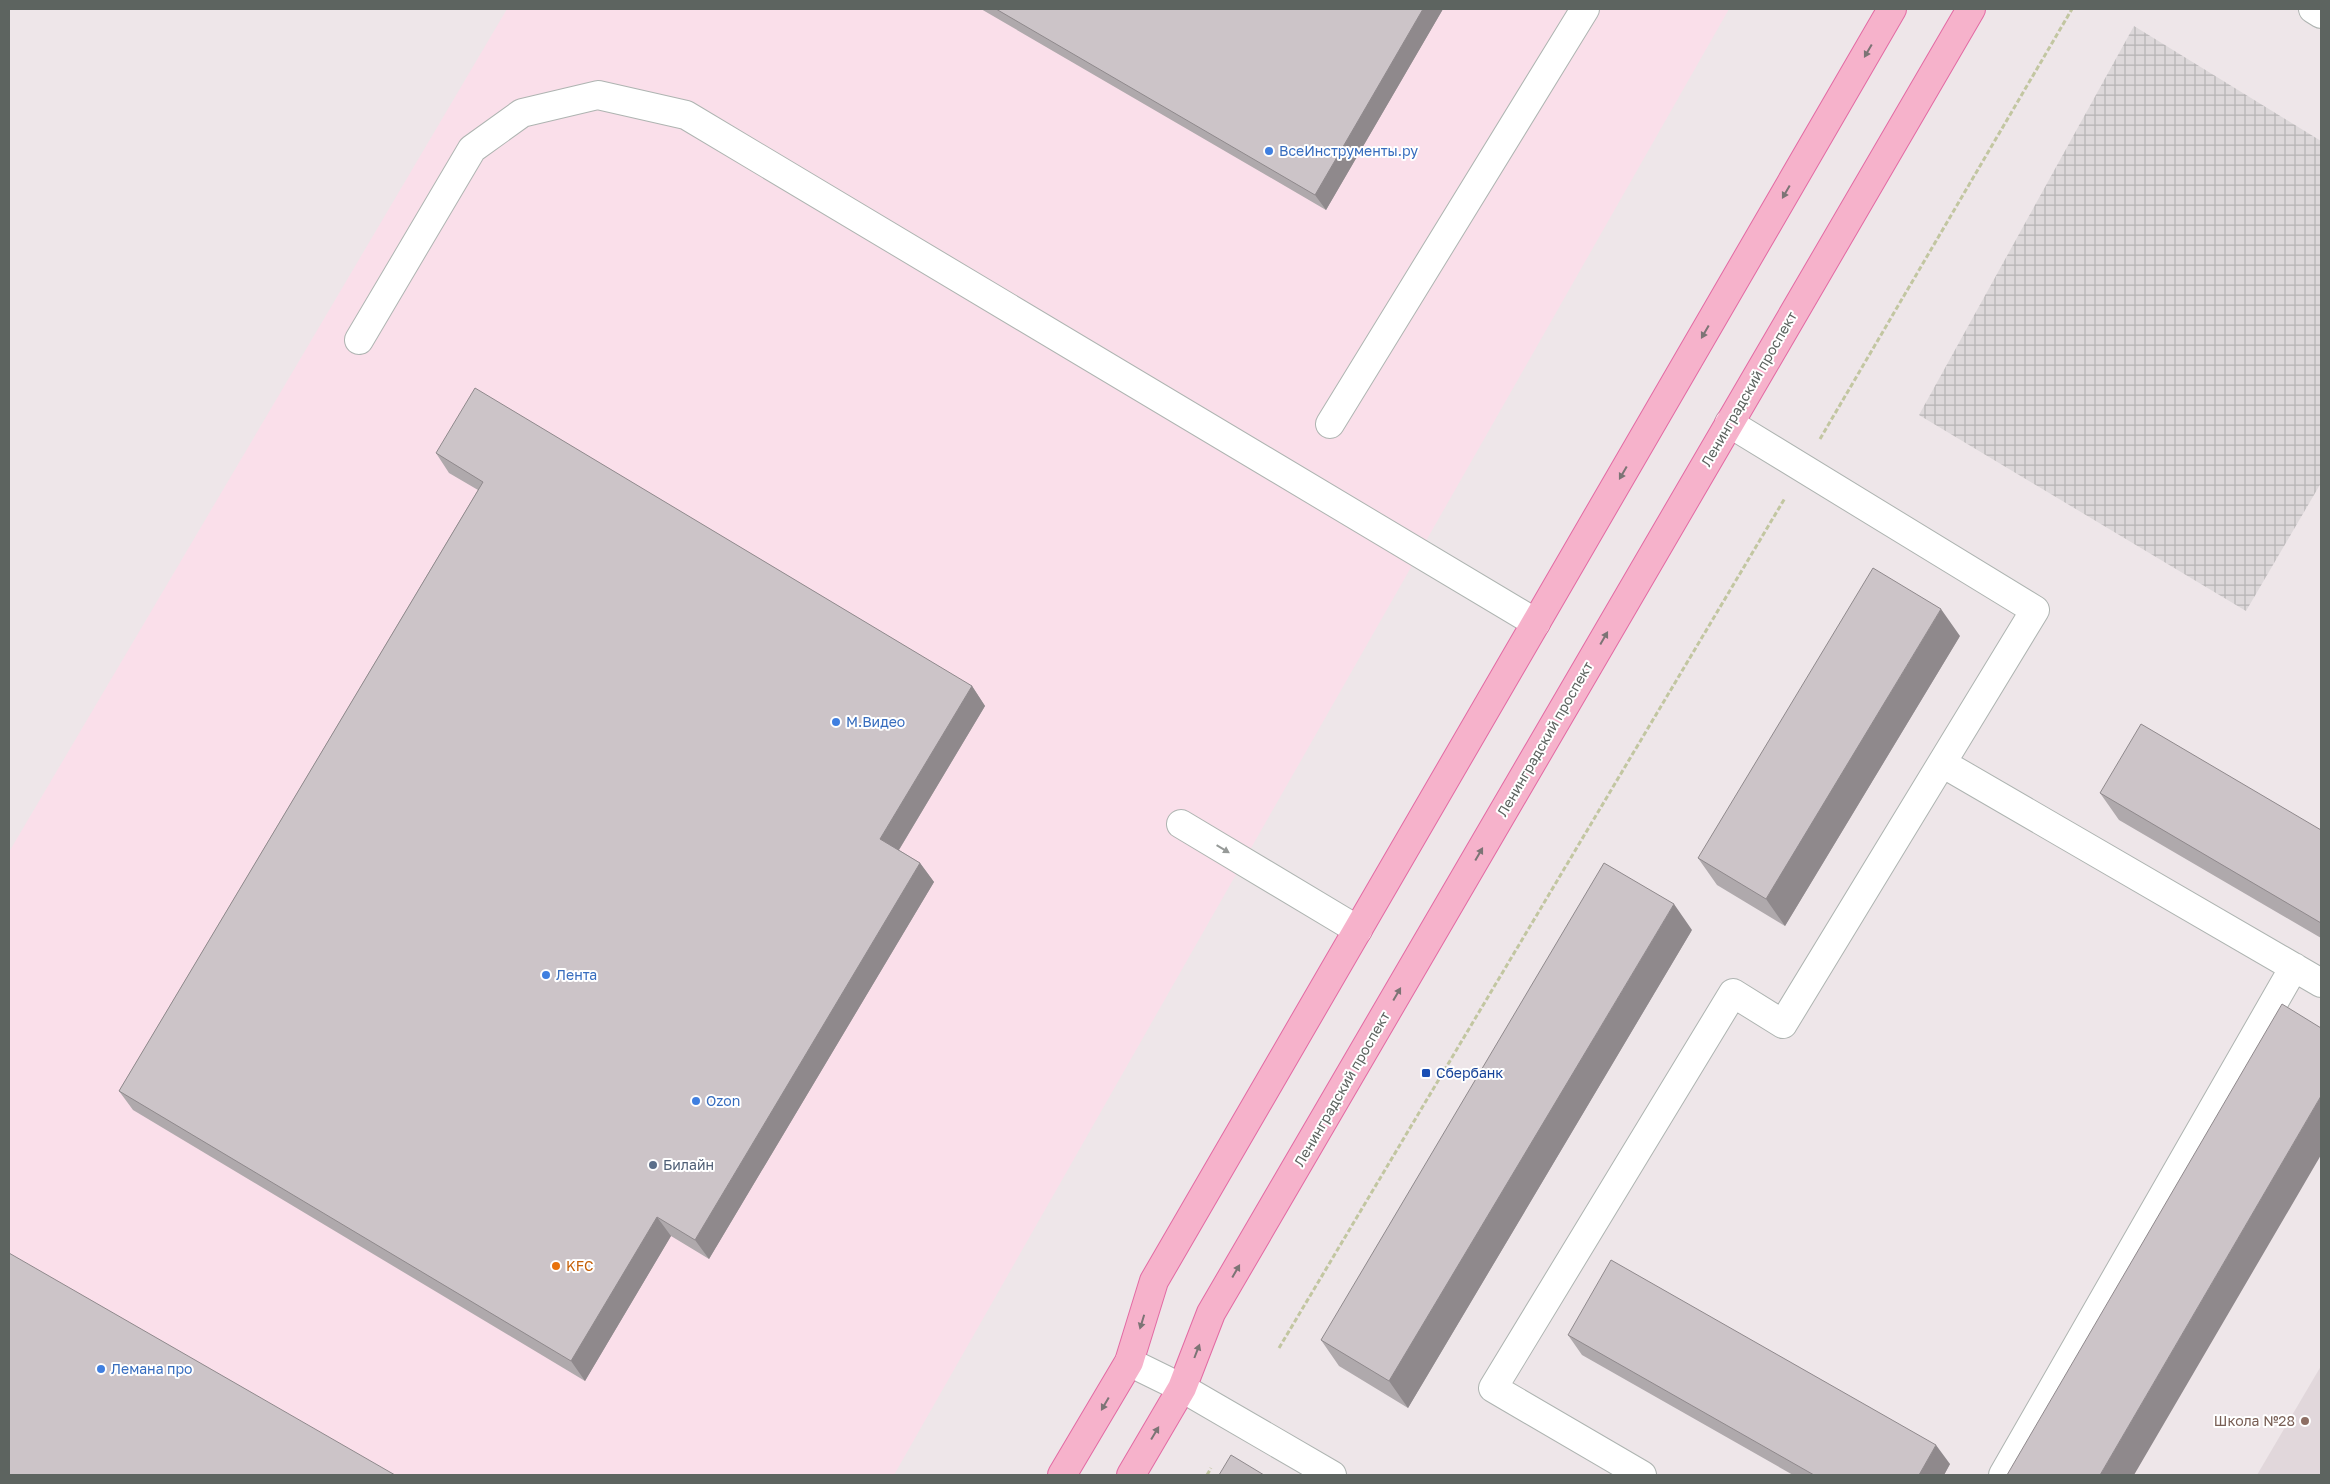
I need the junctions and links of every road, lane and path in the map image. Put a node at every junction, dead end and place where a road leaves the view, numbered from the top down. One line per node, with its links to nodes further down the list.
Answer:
1 (1585, 9): 9 (street)
2 (1892, 9): 11 (main road, one-way to 11)
3 (1971, 9): 8 (main road, Ленинградский проспект)
4 (2072, 9): 10 (path)
5 (2313, 9): 6 (street)
6 (2321, 14)
7 (359, 340): 11 (street)
8 (1729, 423): 10 (street); 19 (main road, Ленинградский проспект, one-way to 8)
9 (1330, 424)
10 (1803, 468): 12 (street); 17 (path)
11 (1536, 623): 14 (main road)
12 (1942, 763): 15 (street); 25 (street)
13 (1181, 824): 14 (street, one-way to 14)
14 (1358, 930): 18 (main road, one-way to 18)
15 (2294, 967): 16 (street); 26 (street)
16 (2321, 983)
17 (1279, 1348)
18 (1129, 1362): 19 (street); 21 (main road, one-way to 21)
19 (1182, 1388): 22 (main road, Ленинградский проспект, one-way to 19); 24 (street)
20 (1211, 1468): 23 (path)
21 (1062, 1475)
22 (1131, 1475)
23 (1207, 1475)
24 (1332, 1475)
25 (1642, 1475)
26 (2003, 1475)

